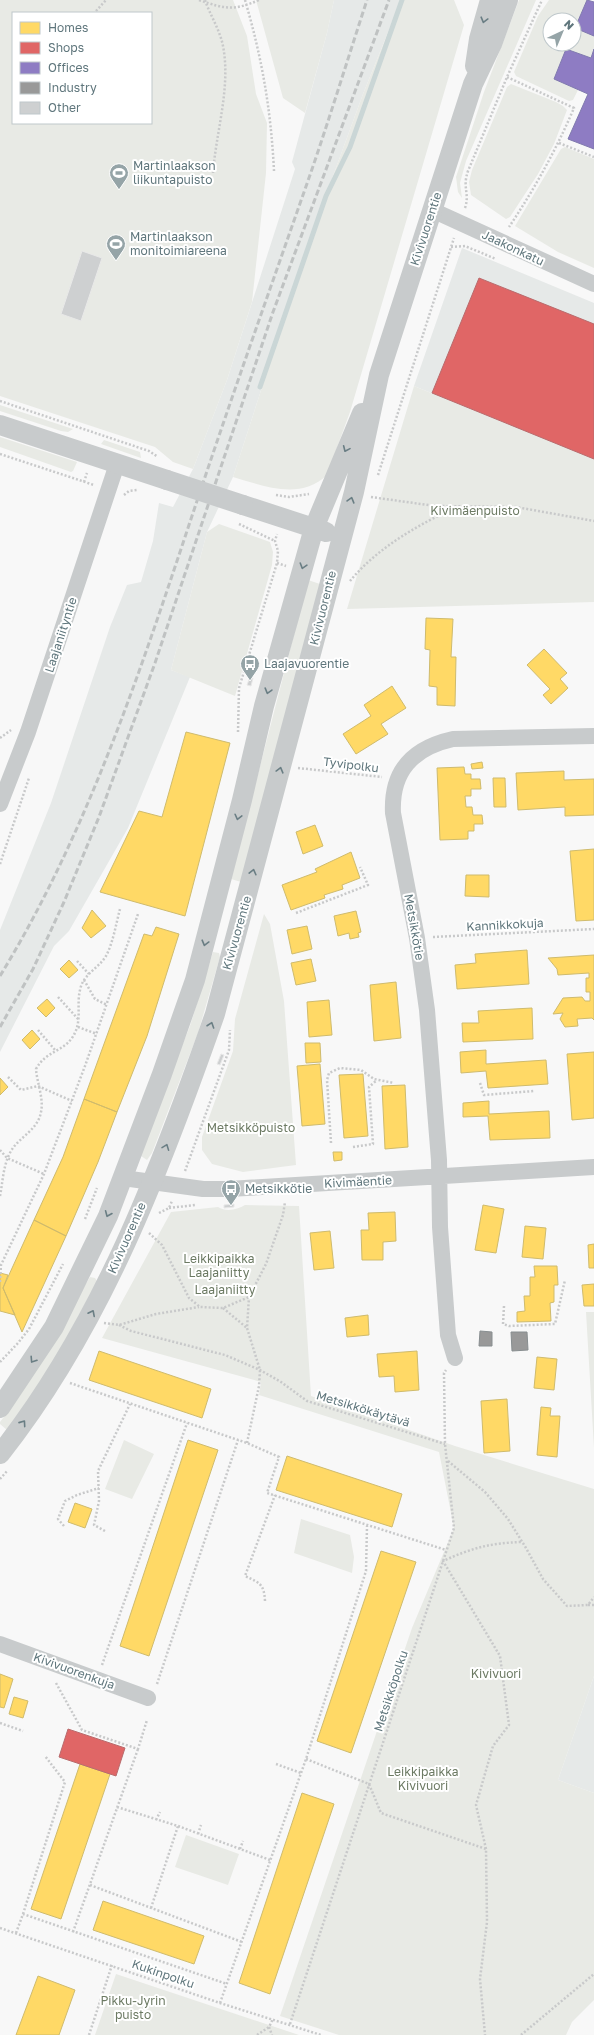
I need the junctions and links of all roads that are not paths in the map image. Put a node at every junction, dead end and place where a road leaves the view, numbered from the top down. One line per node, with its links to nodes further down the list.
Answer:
1 (490, 0): 3 (street, Kivivuorentie, one-way to 3)
2 (508, 0): 3 (street, Kivivuorentie)
3 (473, 84): 4 (street, Kivivuorentie)
4 (432, 210): 5 (street, Jaakonkatu); 6 (street, Kivivuorentie)
5 (594, 284)
6 (379, 375): 9 (street, Kivivuorentie, one-way to 9); 10 (street, Kivivuorentie, one-way to 6)
7 (0, 425): 8 (street)
8 (117, 464): 9 (street, bridge); 12 (street, Laajaniityntie)
9 (314, 528): 10 (street); 15 (street, Kivivuorentie, one-way to 15)
10 (341, 538): 16 (street, Kivivuorentie, one-way to 10)
11 (594, 736): 14 (street, Metsikkötie)
12 (0, 803)
13 (594, 1168): 14 (street, Kivimäentie)
14 (438, 1177): 16 (street, Kivimäentie); 17 (street, Metsikkötie)
15 (123, 1178): 16 (street, Kivimäentie); 18 (street, Kivivuorentie, one-way to 18)
16 (152, 1183): 19 (street, Kivivuorentie, one-way to 16)
17 (455, 1358)
18 (0, 1408)
19 (0, 1454)
20 (0, 1644): 21 (street, Kivivuorenkuja)
21 (148, 1698)

